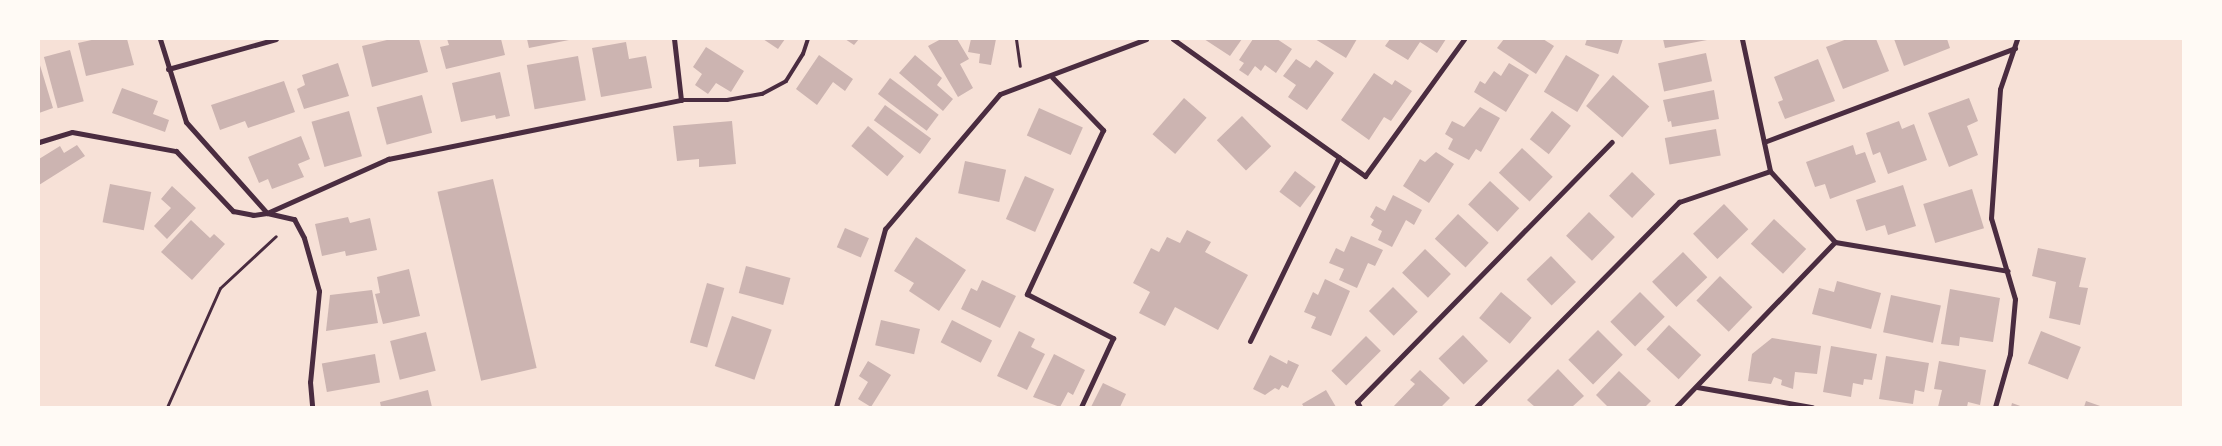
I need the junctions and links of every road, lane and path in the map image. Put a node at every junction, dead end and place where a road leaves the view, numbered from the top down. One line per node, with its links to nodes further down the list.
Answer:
1 (160, 39): 11 (street)
2 (276, 39): 11 (street)
3 (674, 39): 13 (street)
4 (808, 39): 13 (lane)
5 (1146, 39): 12 (street)
6 (1173, 39): 17 (street)
7 (1464, 39): 17 (street)
8 (1742, 39): 16 (street)
9 (2017, 39): 10 (street)
10 (2015, 48): 16 (street); 22 (street)
11 (168, 69): 19 (street)
12 (1052, 76): 27 (street); 28 (street)
13 (681, 100): 19 (street)
14 (39, 142): 19 (street)
15 (1612, 142): 29 (street)
16 (1764, 142): 18 (street)
17 (1339, 157): 23 (street)
18 (1770, 171): 21 (street); 30 (street)
19 (268, 213): 20 (street)
20 (294, 219): 25 (path); 26 (street)
21 (1835, 242): 22 (street); 24 (street)
22 (2008, 272): 33 (street)
23 (1250, 341)
24 (1697, 387): 31 (street); 32 (street)
25 (167, 407)
26 (312, 407)
27 (836, 407)
28 (1081, 407)
29 (1360, 407)
30 (1476, 407)
31 (1676, 407)
32 (1812, 407)
33 (1995, 407)

